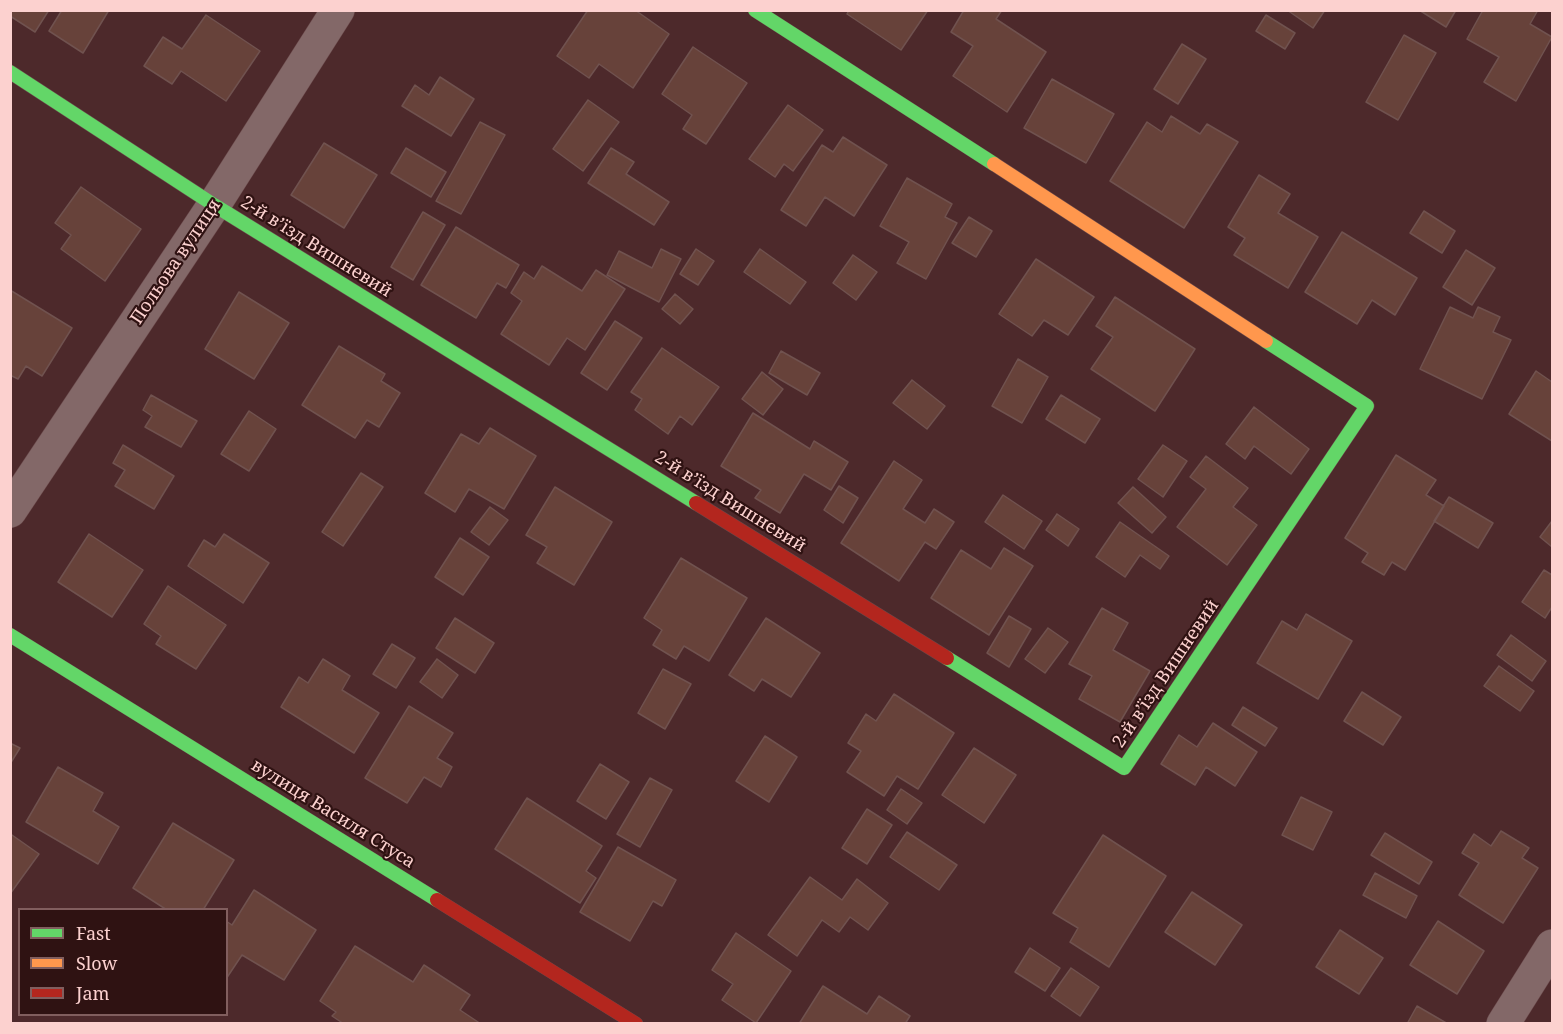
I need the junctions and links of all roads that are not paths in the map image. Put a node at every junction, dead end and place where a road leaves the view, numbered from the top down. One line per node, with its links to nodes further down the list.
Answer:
1 (338, 10): 4 (street, Польова вулиця)
2 (755, 10): 4 (street, 2-й вʼїзд Вишневий)
3 (10, 72): 4 (street)
4 (214, 205): 5 (street, Польова вулиця)
5 (10, 511)
6 (10, 635): 8 (street, вулиця Василя Стуса)
7 (1552, 946): 9 (street)
8 (636, 1023)
9 (1503, 1023)

